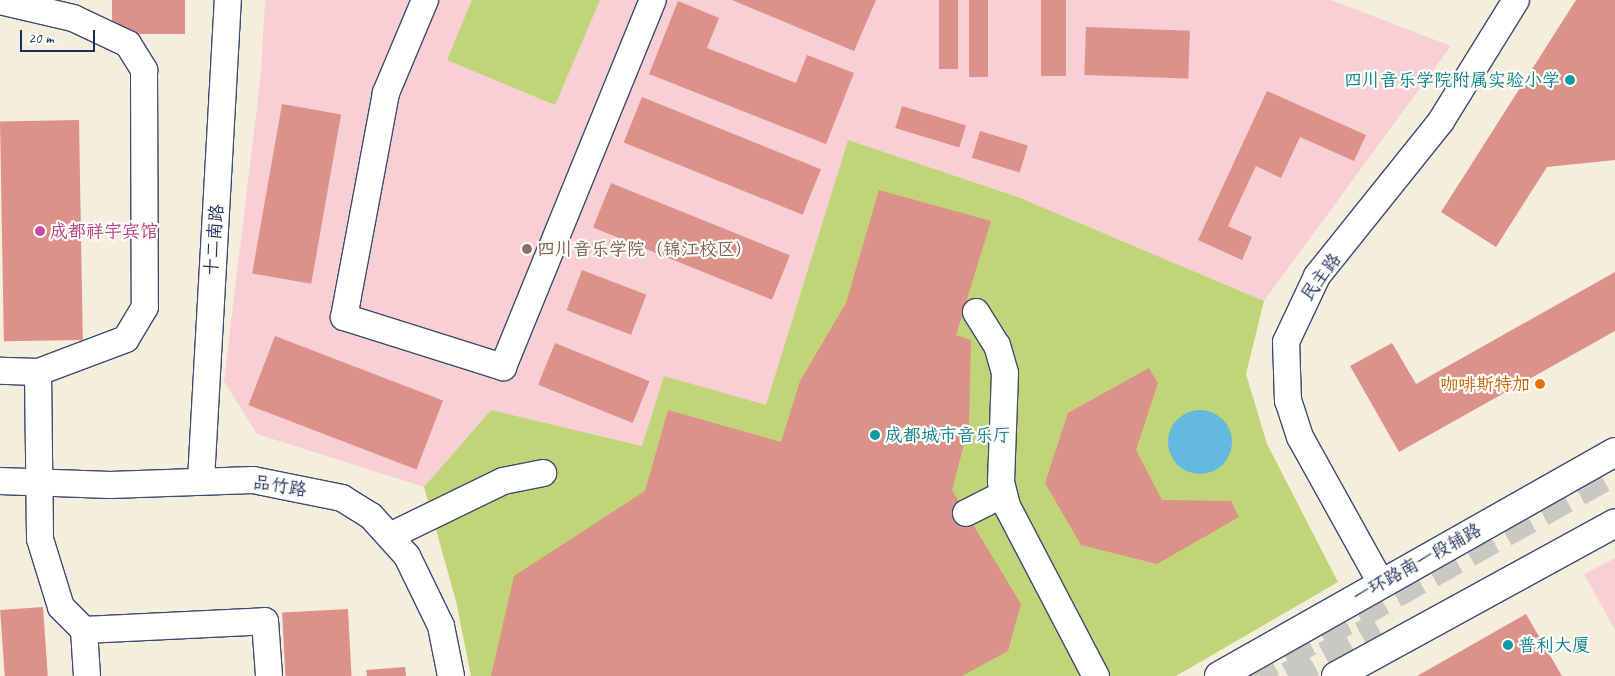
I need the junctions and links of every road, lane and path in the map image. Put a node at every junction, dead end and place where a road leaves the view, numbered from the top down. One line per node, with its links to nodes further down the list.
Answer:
1 (228, 0): 11 (street, 十二南路)
2 (425, 0): 3 (street)
3 (653, 0)
4 (1516, 0): 18 (street, 民主路)
5 (0, 1): 8 (street)
6 (976, 312): 14 (street)
7 (0, 371): 8 (street)
8 (38, 372): 13 (street)
9 (1615, 452): 18 (main road, 一环路南一段辅路)
10 (543, 473): 17 (street)
11 (200, 480): 13 (street, 品竹路); 17 (street, 品竹路)
12 (0, 481): 13 (street, 品竹路)
13 (40, 484): 19 (street)
14 (1004, 494): 15 (street); 23 (street)
15 (966, 513)
16 (1615, 523): 25 (main road)
17 (392, 535): 22 (street, 品竹路)
18 (1381, 583): 24 (main road, 一环路南一段辅路)
19 (84, 630): 20 (street); 21 (street)
20 (87, 676)
21 (269, 676)
22 (451, 676)
23 (1096, 676)
24 (1219, 676)
25 (1336, 676)

